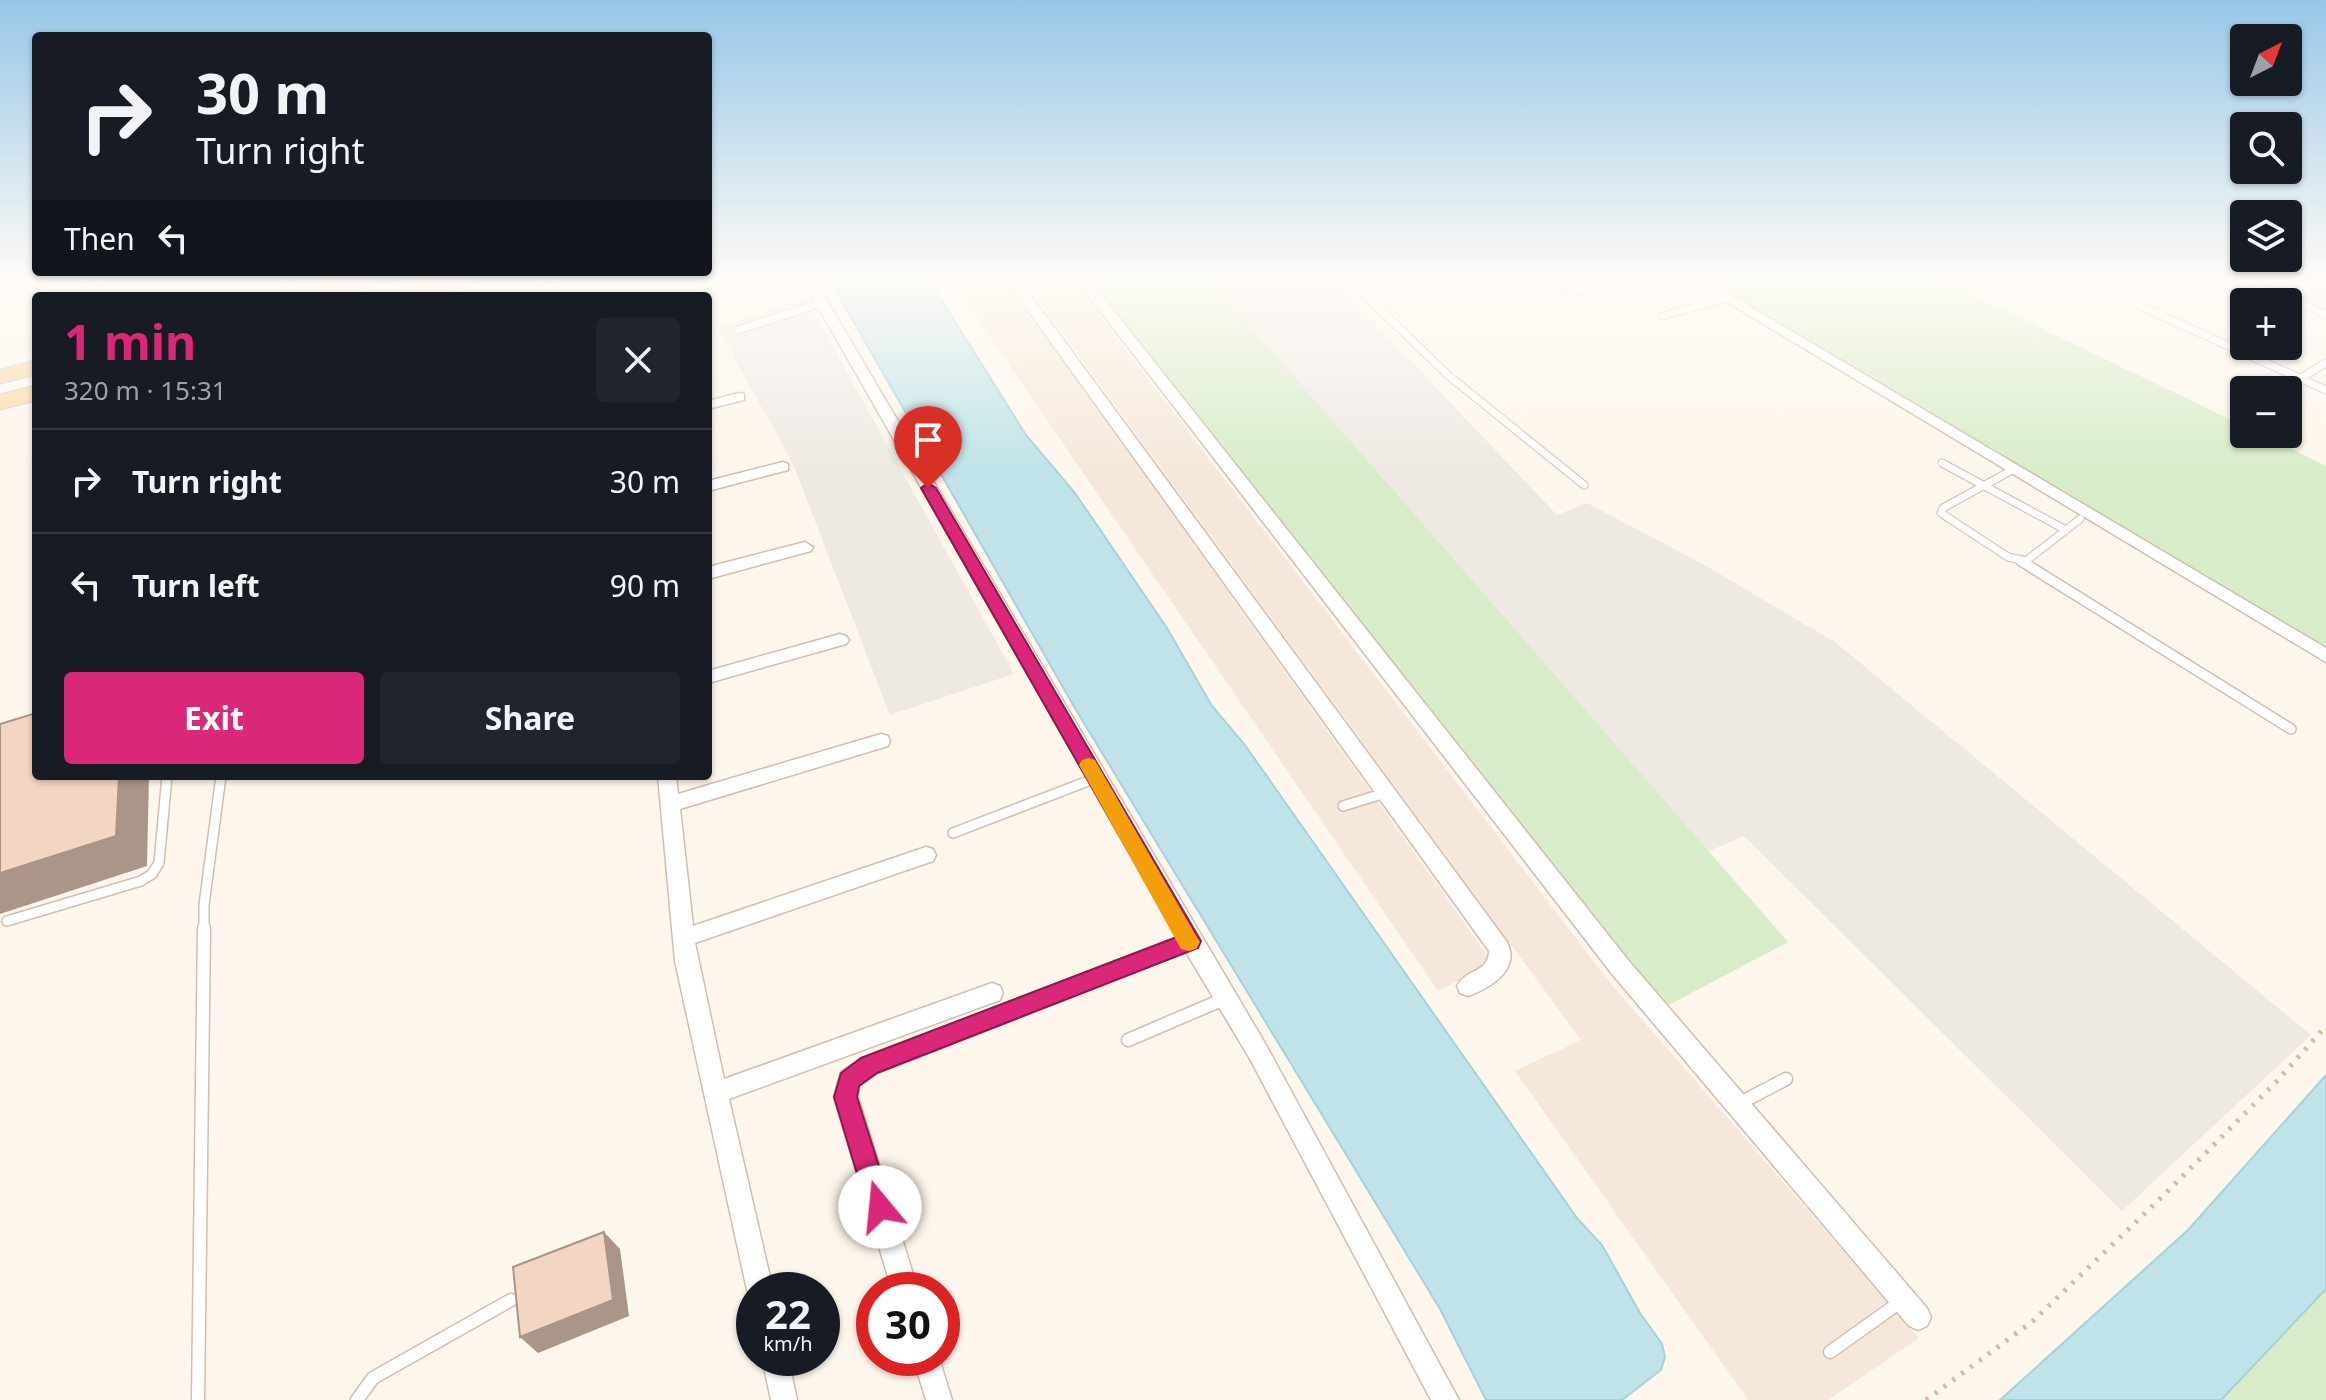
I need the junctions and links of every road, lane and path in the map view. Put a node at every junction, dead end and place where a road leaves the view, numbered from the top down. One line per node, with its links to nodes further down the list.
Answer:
1 (845, 342): 36 (street)
2 (1057, 342): 40 (street)
3 (1131, 342): 55 (street)
4 (1414, 342): 24 (lane)
5 (1801, 342): 22 (street)
6 (2219, 342): 7 (lane)
7 (2229, 347): 10 (lane)
8 (2326, 363): 11 (lane)
9 (32, 368): 12 (main road)
10 (2294, 376)
11 (2302, 376)
12 (0, 377)
13 (2302, 380): 14 (lane)
14 (2326, 390)
15 (32, 394): 18 (main road)
16 (0, 396): 18 (main road)
17 (739, 397): 19 (street)
18 (0, 402)
19 (712, 404)
20 (1942, 463): 25 (lane)
21 (783, 467): 23 (street)
22 (2014, 469): 25 (lane); 32 (street)
23 (712, 485)
24 (1584, 485)
25 (1984, 485): 27 (lane); 29 (lane)
26 (2080, 519): 27 (lane)
27 (2066, 530): 29 (lane)
28 (805, 547): 30 (street)
29 (2020, 561): 34 (lane)
30 (712, 572)
31 (840, 640): 33 (street)
32 (2326, 656)
33 (712, 676)
34 (2291, 729)
35 (881, 741): 41 (street)
36 (1096, 778): 43 (lane); 47 (street)
37 (167, 780): 45 (lane)
38 (220, 780): 64 (lane)
39 (668, 780): 41 (street)
40 (1385, 793): 42 (lane); 48 (street)
41 (671, 804): 46 (street)
42 (1343, 806)
43 (953, 833)
44 (926, 855): 46 (street)
45 (7, 921)
46 (683, 938): 54 (street)
47 (1191, 941): 50 (street); 57 (street)
48 (1468, 986)
49 (992, 993): 54 (street)
50 (1225, 999): 52 (lane); 68 (street)
51 (2326, 1026): 69 (path)
52 (1128, 1040)
53 (1786, 1079): 55 (lane)
54 (716, 1093): 56 (street)
55 (1736, 1105): 59 (street)
56 (756, 1272)
57 (899, 1272)
58 (511, 1300): 65 (lane)
59 (1903, 1300): 60 (street); 61 (lane)
60 (1918, 1317)
61 (1830, 1352)
62 (779, 1376): 66 (street)
63 (932, 1376): 67 (street)
64 (198, 1400)
65 (357, 1400)
66 (784, 1400)
67 (939, 1400)
68 (1446, 1400)
69 (1926, 1400)

